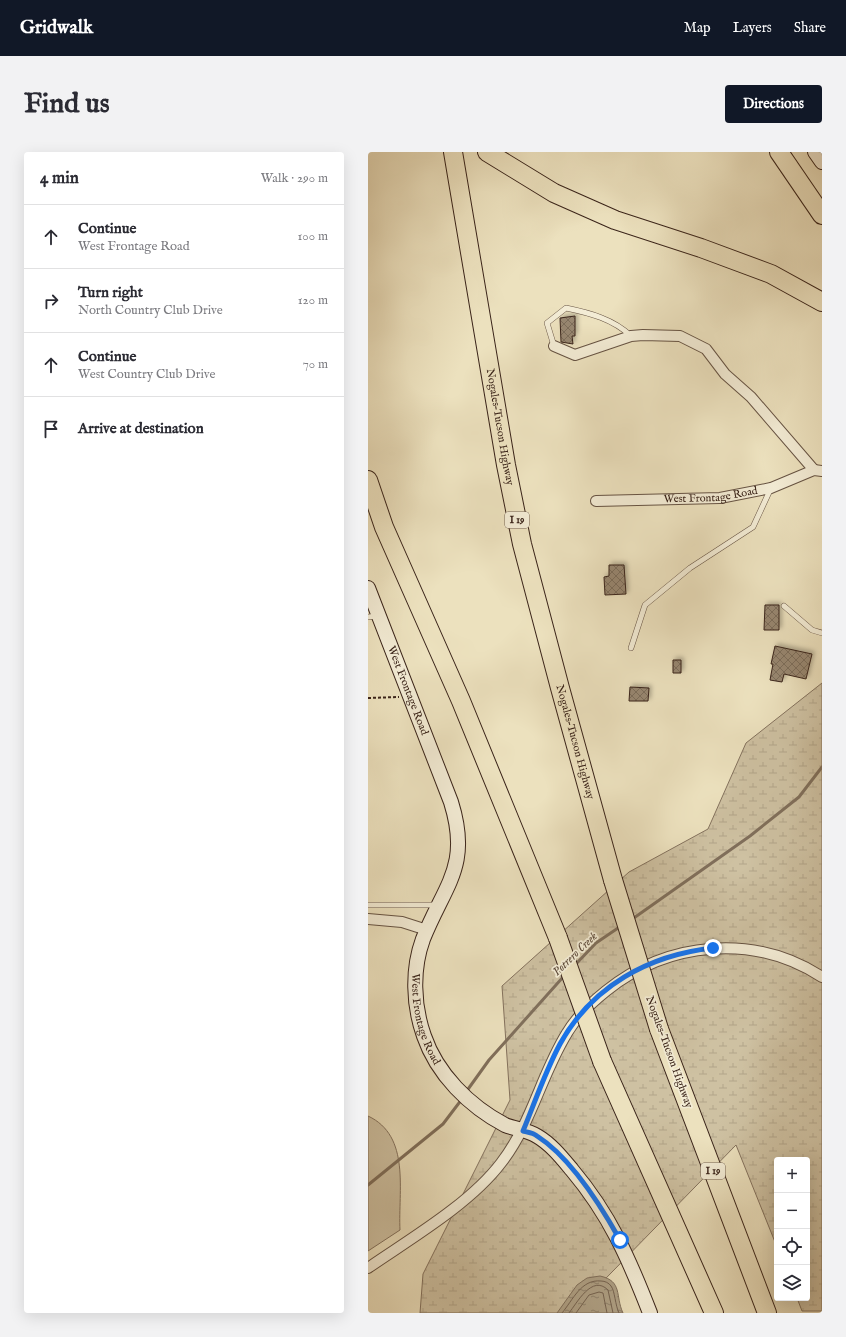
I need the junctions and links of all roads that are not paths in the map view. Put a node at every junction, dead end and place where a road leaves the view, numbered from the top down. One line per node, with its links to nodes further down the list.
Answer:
1 (453, 152): 28 (highway, Nogales–Tucson Highway / I 19, bridge)
2 (487, 152): 7 (highway)
3 (779, 152): 6 (highway)
4 (815, 152): 5 (street)
5 (822, 162)
6 (822, 214)
7 (822, 302)
8 (632, 336): 9 (street); 9 (lane); 10 (street)
9 (554, 346)
10 (818, 470): 12 (street, West Frontage Road)
11 (368, 480): 27 (highway, bridge)
12 (771, 488): 13 (street, West Frontage Road); 18 (lane)
13 (596, 501)
14 (368, 588): 16 (street, West Frontage Road)
15 (784, 606): 17 (lane)
16 (373, 617): 20 (street, West Frontage Road)
17 (822, 633)
18 (631, 648)
19 (368, 904): 20 (lane)
20 (440, 905): 22 (street, West Frontage Road)
21 (368, 920): 22 (street)
22 (427, 930): 24 (street, West Frontage Road)
23 (822, 977): 24 (street)
24 (523, 1131): 25 (street); 26 (street, West Frontage Road)
25 (368, 1268)
26 (650, 1313)
27 (714, 1313)
28 (767, 1313)

